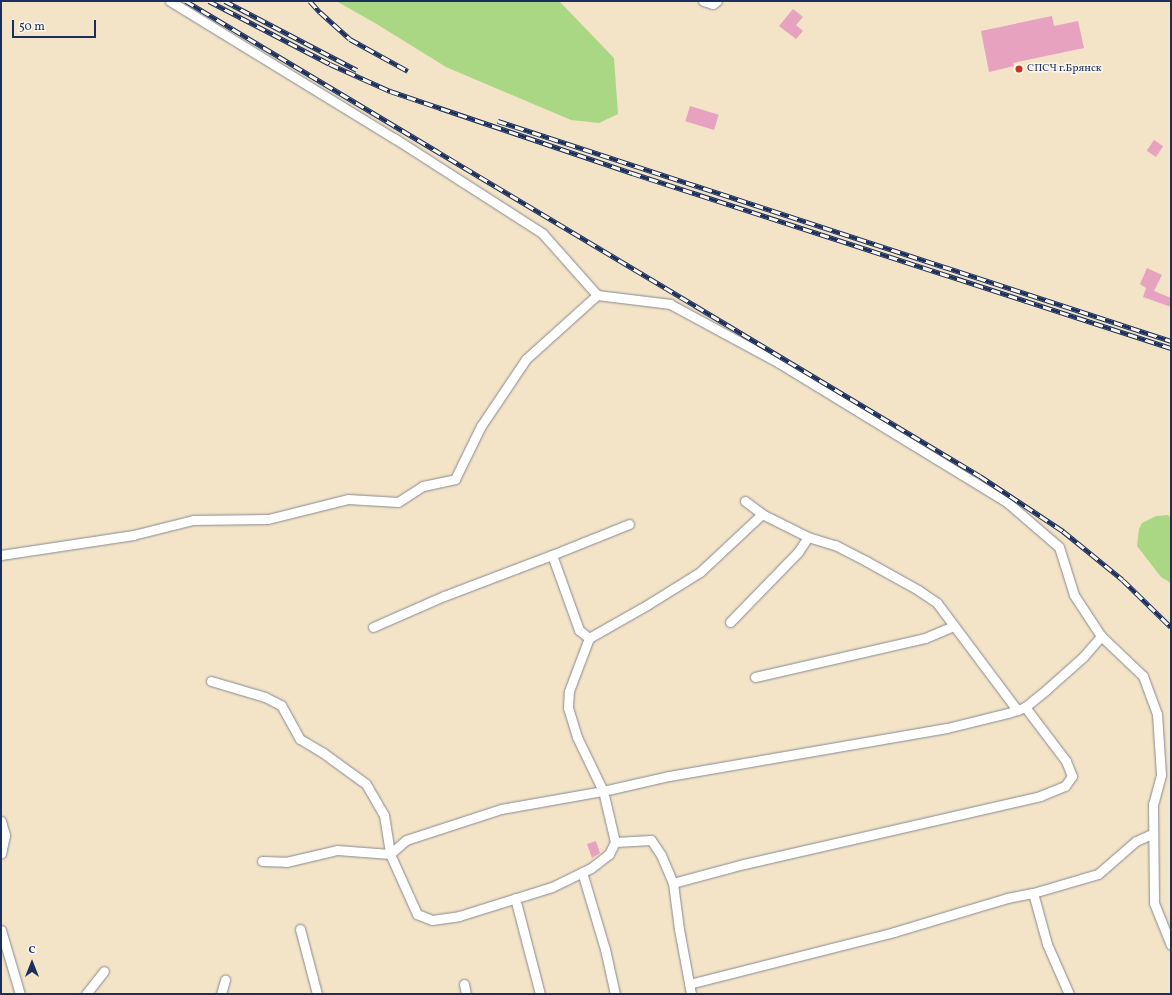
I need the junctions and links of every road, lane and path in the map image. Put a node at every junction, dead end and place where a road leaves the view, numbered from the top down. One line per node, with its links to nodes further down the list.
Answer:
1 (170, 1): 4 (street)
2 (703, 1): 3 (street)
3 (717, 1)
4 (597, 295): 9 (street); 14 (street)
5 (745, 501): 6 (street)
6 (762, 514): 8 (street); 15 (street)
7 (629, 524): 10 (street)
8 (808, 537): 11 (street); 12 (street)
9 (1, 555)
10 (552, 555): 13 (street); 15 (street)
11 (730, 622)
12 (953, 626): 16 (street); 18 (street)
13 (373, 627)
14 (1101, 636): 18 (street); 21 (street)
15 (589, 638): 19 (street)
16 (756, 677)
17 (211, 681): 24 (street)
18 (1021, 708): 19 (street); 27 (street)
19 (603, 791): 22 (street); 24 (street)
20 (1, 821): 23 (street)
21 (1152, 834): 28 (street); 32 (street)
22 (615, 842): 26 (street); 27 (street)
23 (1, 854)
24 (390, 854): 25 (street); 29 (street)
25 (262, 861)
26 (582, 872): 29 (street); 43 (street)
27 (673, 883): 36 (street)
28 (1033, 893): 36 (street); 45 (street)
29 (515, 898): 42 (street)
30 (300, 928): 40 (street)
31 (1, 930): 37 (street)
32 (1171, 945)
33 (104, 971): 38 (street)
34 (225, 980): 39 (street)
35 (464, 984): 41 (street)
36 (689, 984): 44 (street)
37 (20, 994)
38 (86, 994)
39 (221, 994)
40 (317, 994)
41 (466, 994)
42 (540, 994)
43 (615, 994)
44 (691, 994)
45 (1069, 994)

